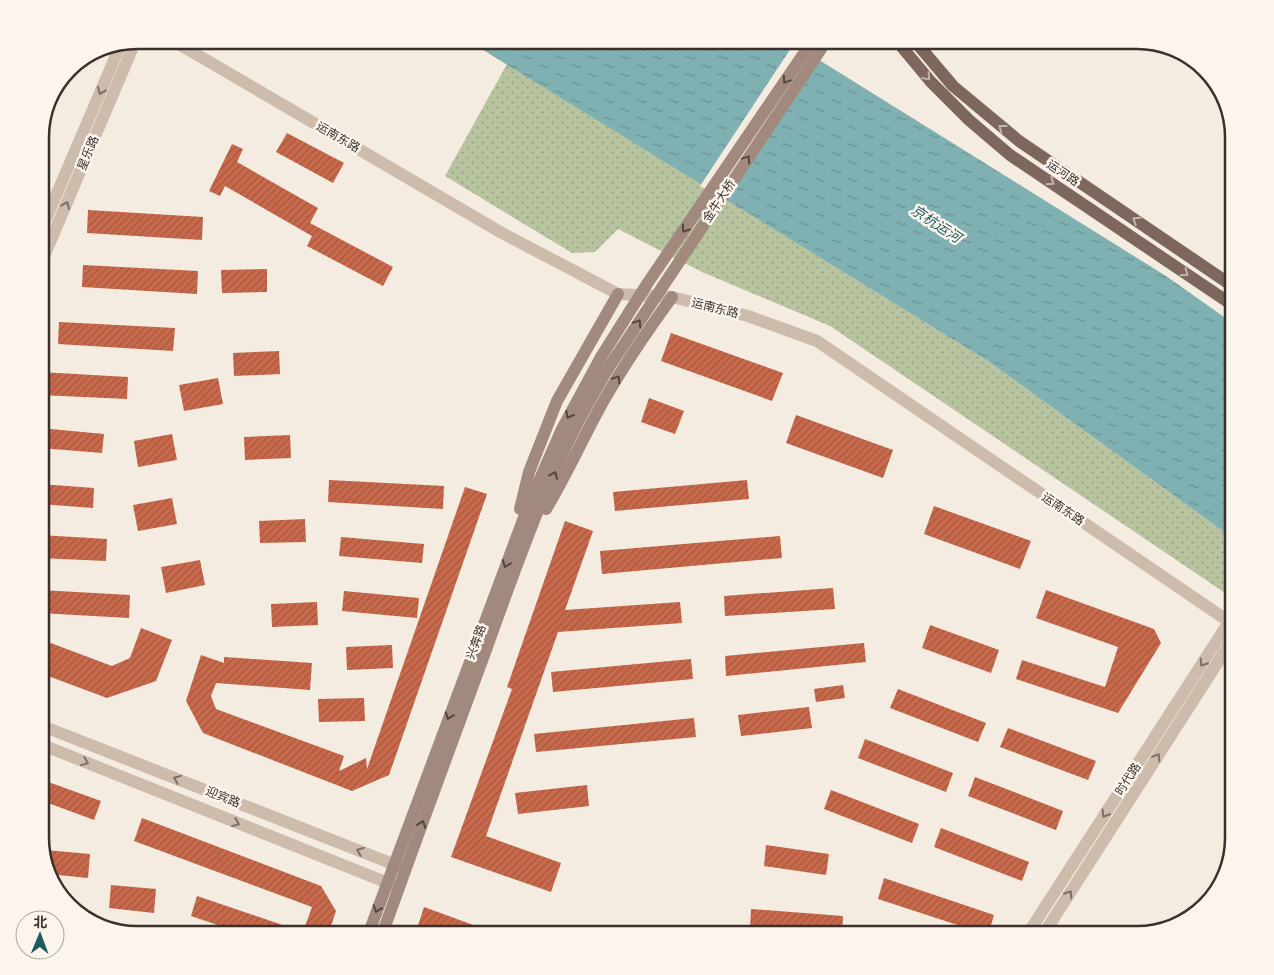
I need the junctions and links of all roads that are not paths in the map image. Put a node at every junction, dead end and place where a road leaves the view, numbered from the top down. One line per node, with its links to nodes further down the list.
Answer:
1 (132, 49): 9 (street, 星乐路, one-way to 1)
2 (187, 49): 11 (street, 运南东路)
3 (807, 49): 14 (main road, 金牛大桥, one-way to 14, bridge)
4 (822, 49): 14 (main road, 金牛大桥, one-way to 4, bridge)
5 (904, 49): 13 (main road, 运河路, one-way to 13)
6 (922, 49): 10 (main road, 运河路, one-way to 6)
7 (118, 50): 8 (street, 星乐路, one-way to 8)
8 (49, 212)
9 (49, 245)
10 (1225, 281)
11 (618, 294): 12 (street, 运南东路); 15 (main road)
12 (672, 297): 15 (main road, one-way to 12); 16 (street, 运南东路)
13 (1225, 300)
14 (606, 360): 15 (main road, 兴奔路)
15 (520, 542): 21 (main road, 兴奔路, one-way to 21); 22 (main road, one-way to 15)
16 (1225, 619)
17 (1225, 635): 27 (street, 时代路, one-way to 27)
18 (1225, 651): 28 (street, 时代路, one-way to 18)
19 (49, 729): 21 (street, 迎宾路, one-way to 19)
20 (49, 748): 23 (street, 迎宾路, one-way to 23)
21 (394, 864): 22 (street, 迎宾路); 23 (main road, 兴奔路)
22 (406, 870): 24 (main road)
23 (387, 882): 24 (street, 迎宾路); 25 (main road, 兴奔路, one-way to 25)
24 (399, 887): 26 (main road)
25 (371, 926)
26 (385, 926)
27 (1033, 926)
28 (1049, 926)

